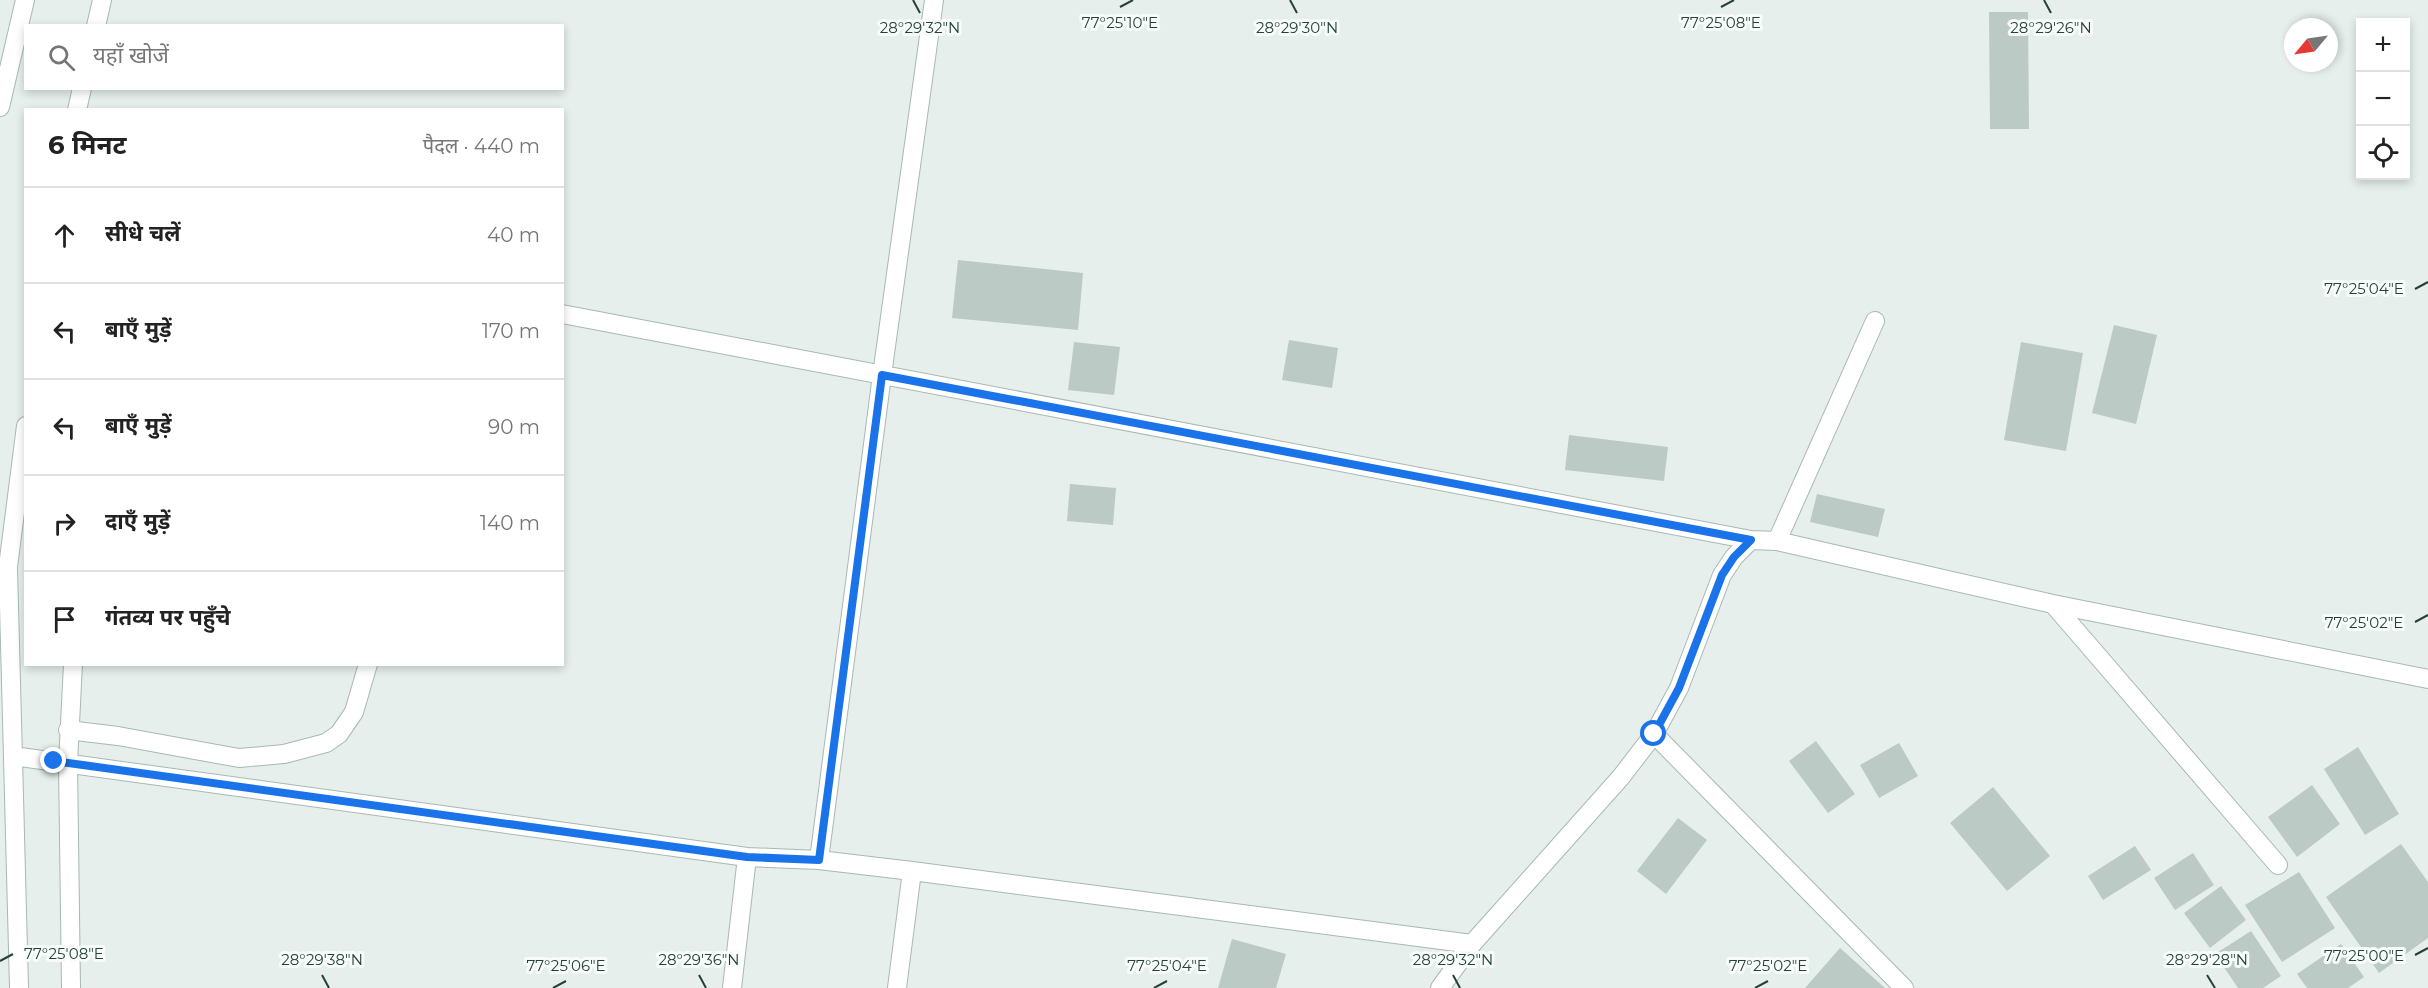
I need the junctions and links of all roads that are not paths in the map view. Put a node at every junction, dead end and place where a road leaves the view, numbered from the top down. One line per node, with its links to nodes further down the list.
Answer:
1 (25, 0): 6 (street)
2 (102, 0): 4 (street)
3 (934, 0): 10 (street)
4 (96, 24)
5 (82, 90): 7 (street)
6 (0, 107)
7 (77, 108)
8 (564, 314): 10 (street)
9 (1875, 321): 13 (street)
10 (882, 375): 12 (street); 24 (street)
11 (24, 442): 15 (street)
12 (1751, 540): 13 (street); 20 (street)
13 (1777, 541): 14 (street)
14 (2053, 604): 18 (street); 25 (street)
15 (4, 619): 21 (street)
16 (73, 666): 19 (street)
17 (367, 666): 19 (street)
18 (2428, 679)
19 (68, 730): 22 (street)
20 (1654, 734): 27 (street); 33 (street)
21 (13, 756): 22 (street); 29 (street)
22 (68, 763): 23 (street); 30 (street)
23 (747, 857): 24 (street); 31 (street)
24 (819, 860): 26 (street)
25 (2278, 865)
26 (912, 871): 27 (street); 32 (street)
27 (1472, 944): 28 (street)
28 (1443, 987)
29 (19, 988)
30 (71, 988)
31 (732, 988)
32 (897, 988)
33 (1904, 988)

